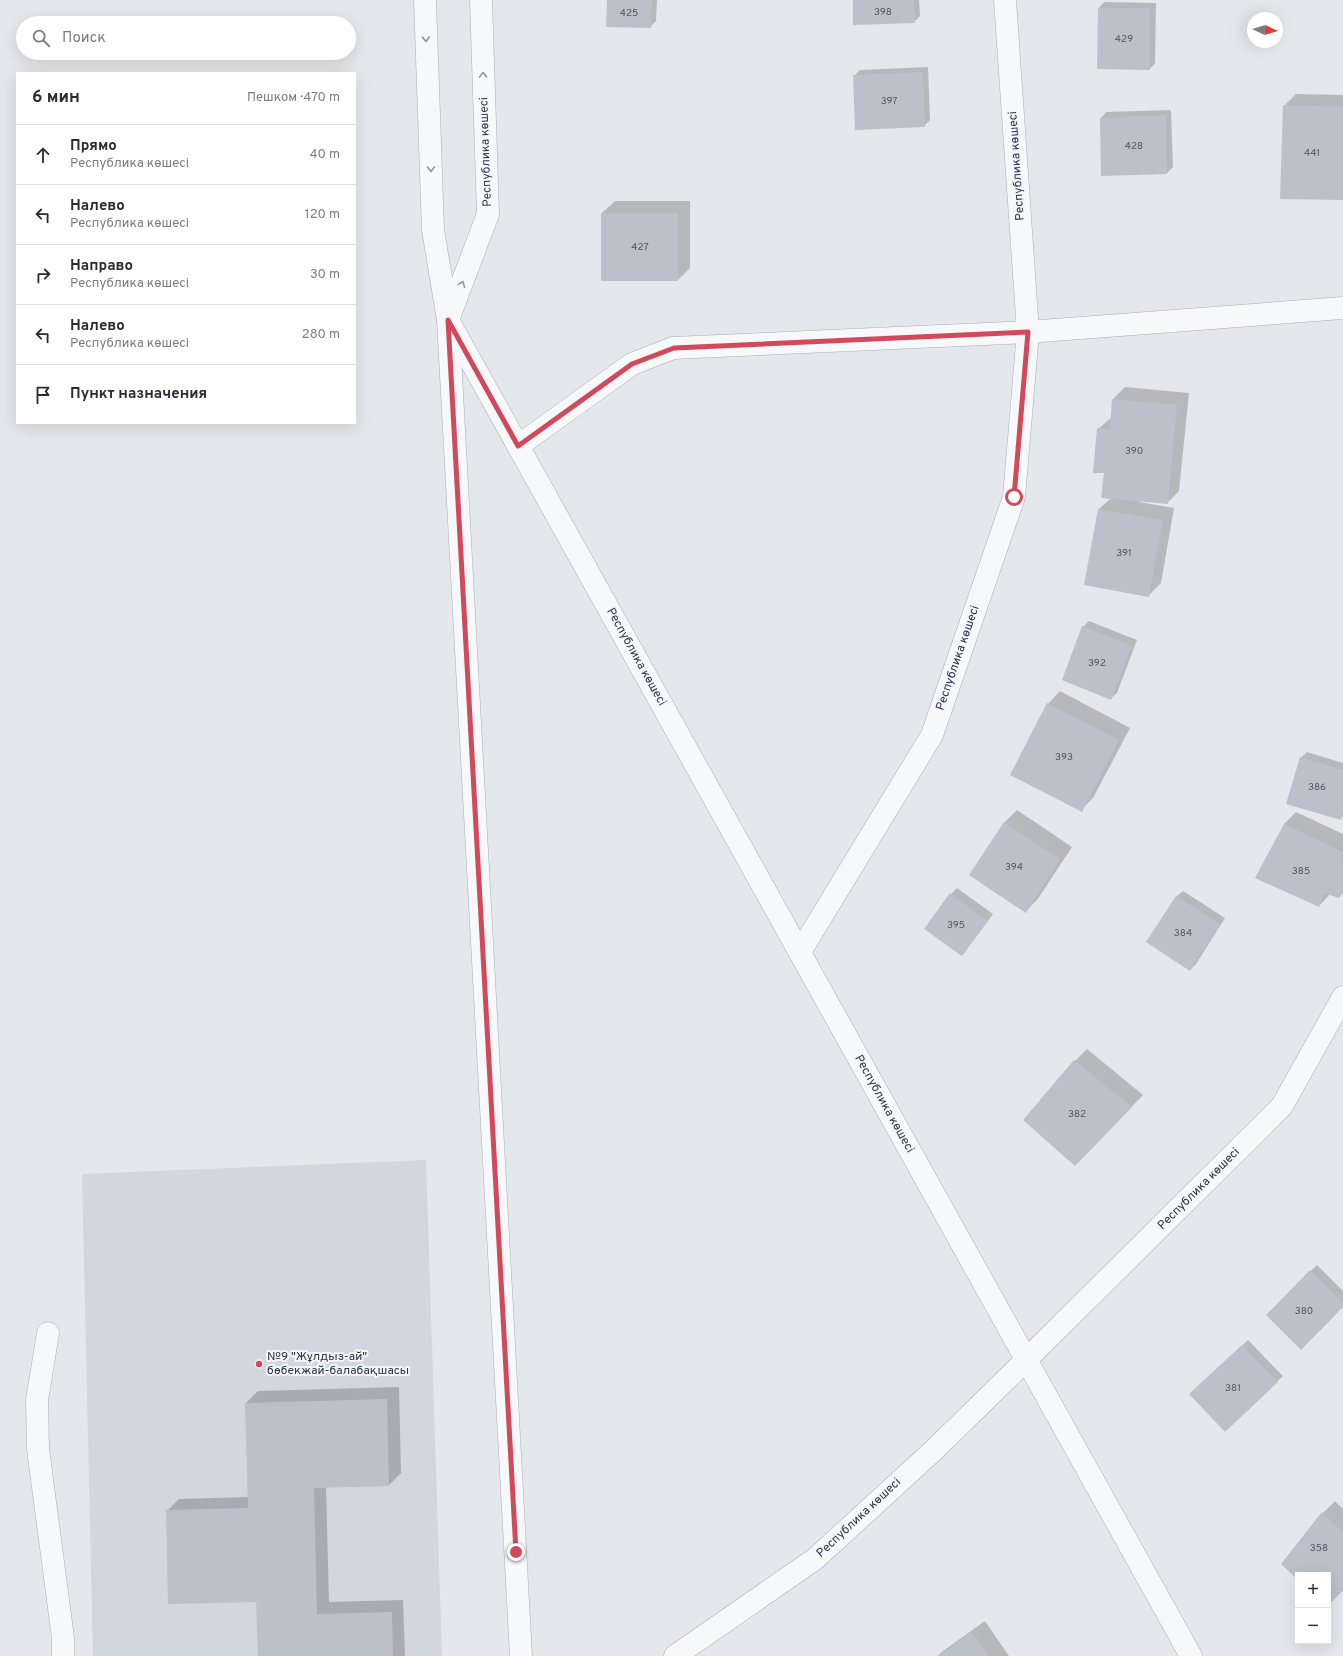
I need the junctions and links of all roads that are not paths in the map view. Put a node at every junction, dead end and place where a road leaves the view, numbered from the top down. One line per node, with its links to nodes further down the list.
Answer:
1 (425, 0): 5 (street, one-way to 5)
2 (481, 0): 5 (street, Республика көшесі, one-way to 2)
3 (1006, 0): 6 (street, Республика көшесі)
4 (1343, 308): 6 (street)
5 (448, 320): 7 (street, Республика көшесі); 13 (street, Республика көшесі)
6 (1028, 332): 7 (street); 8 (street, Республика көшесі)
7 (518, 446): 8 (street, Республика көшесі)
8 (800, 952): 11 (street, Республика көшесі)
9 (1343, 996): 11 (street, Республика көшесі)
10 (48, 1333): 12 (street)
11 (1026, 1360): 14 (street, Республика көшесі); 15 (street, Республика көшесі)
12 (63, 1656)
13 (521, 1656)
14 (675, 1656)
15 (1191, 1656)

